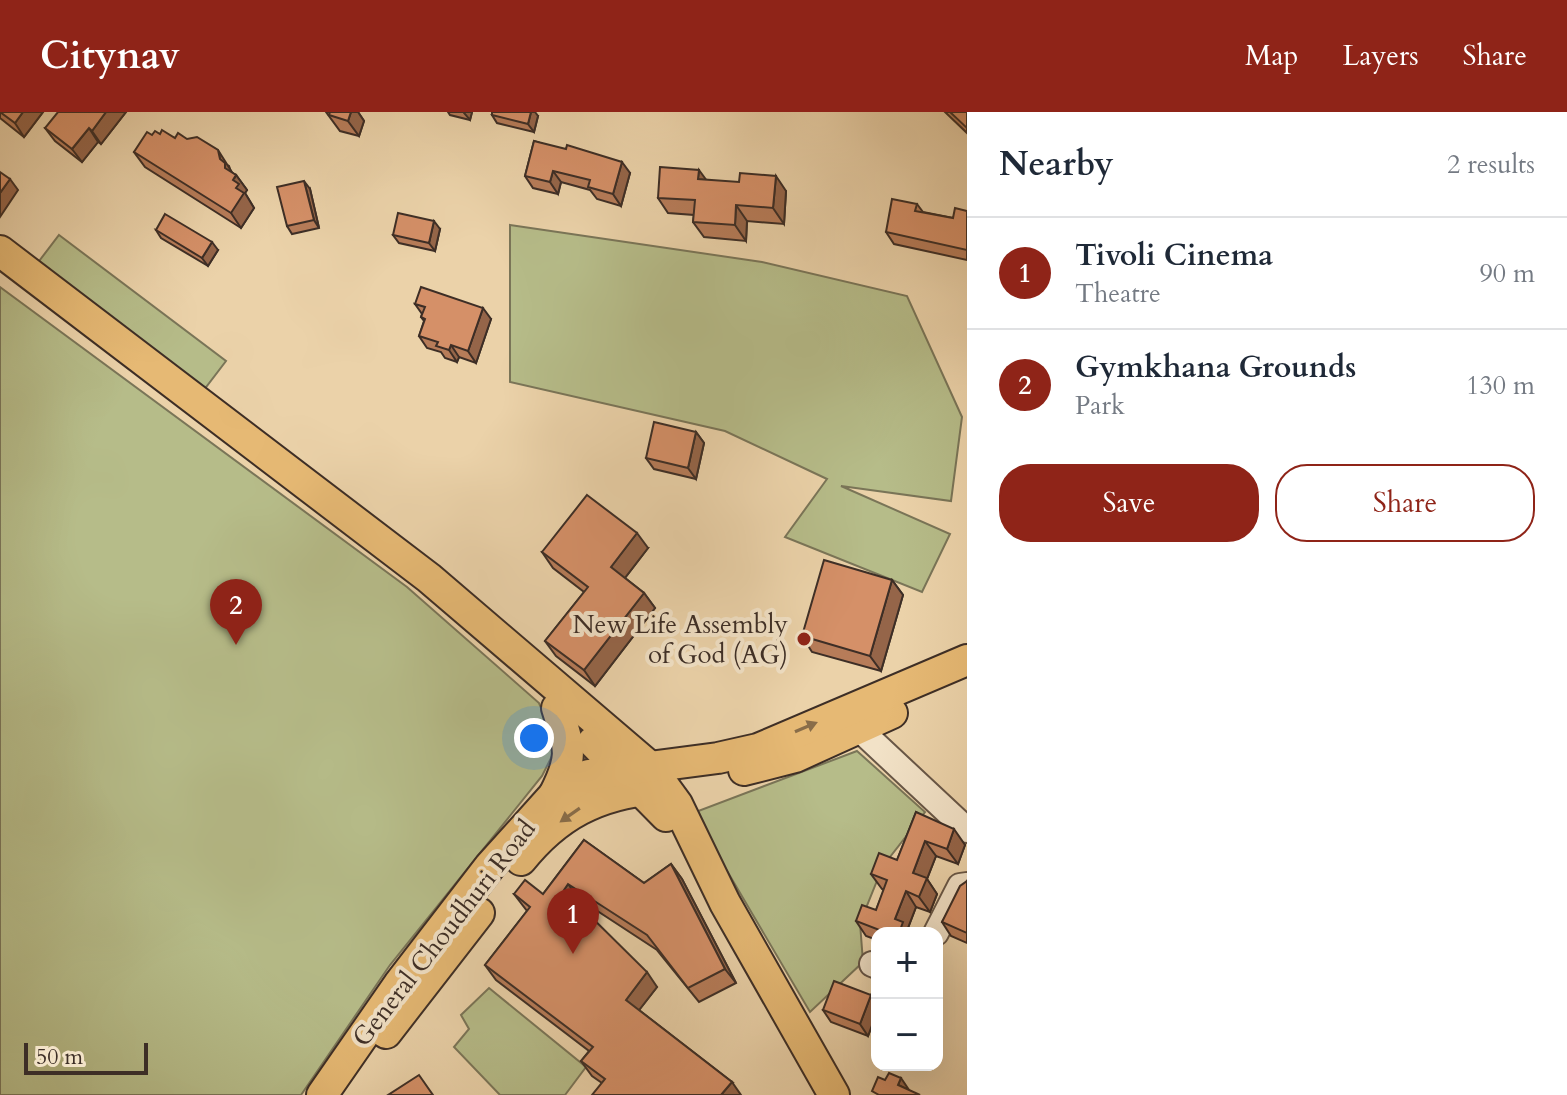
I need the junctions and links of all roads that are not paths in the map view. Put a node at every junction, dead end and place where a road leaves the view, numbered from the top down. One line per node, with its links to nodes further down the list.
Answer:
1 (0, 251): 7 (main road)
2 (0, 272): 5 (main road)
3 (967, 660): 8 (main road, General Choudhuri Road, one-way to 3)
4 (967, 679): 6 (main road)
5 (557, 708): 7 (main road); 9 (main road)
6 (858, 728): 8 (main road); 10 (street)
7 (597, 733): 8 (main road)
8 (655, 780): 9 (main road, General Choudhuri Road); 14 (main road, General Choudhuri Road, one-way to 14); 15 (main road); 16 (main road)
9 (554, 795): 13 (main road, General Choudhuri Road)
10 (967, 830)
11 (965, 879): 12 (street)
12 (939, 927)
13 (322, 1095)
14 (340, 1095)
15 (816, 1095)
16 (834, 1095)

